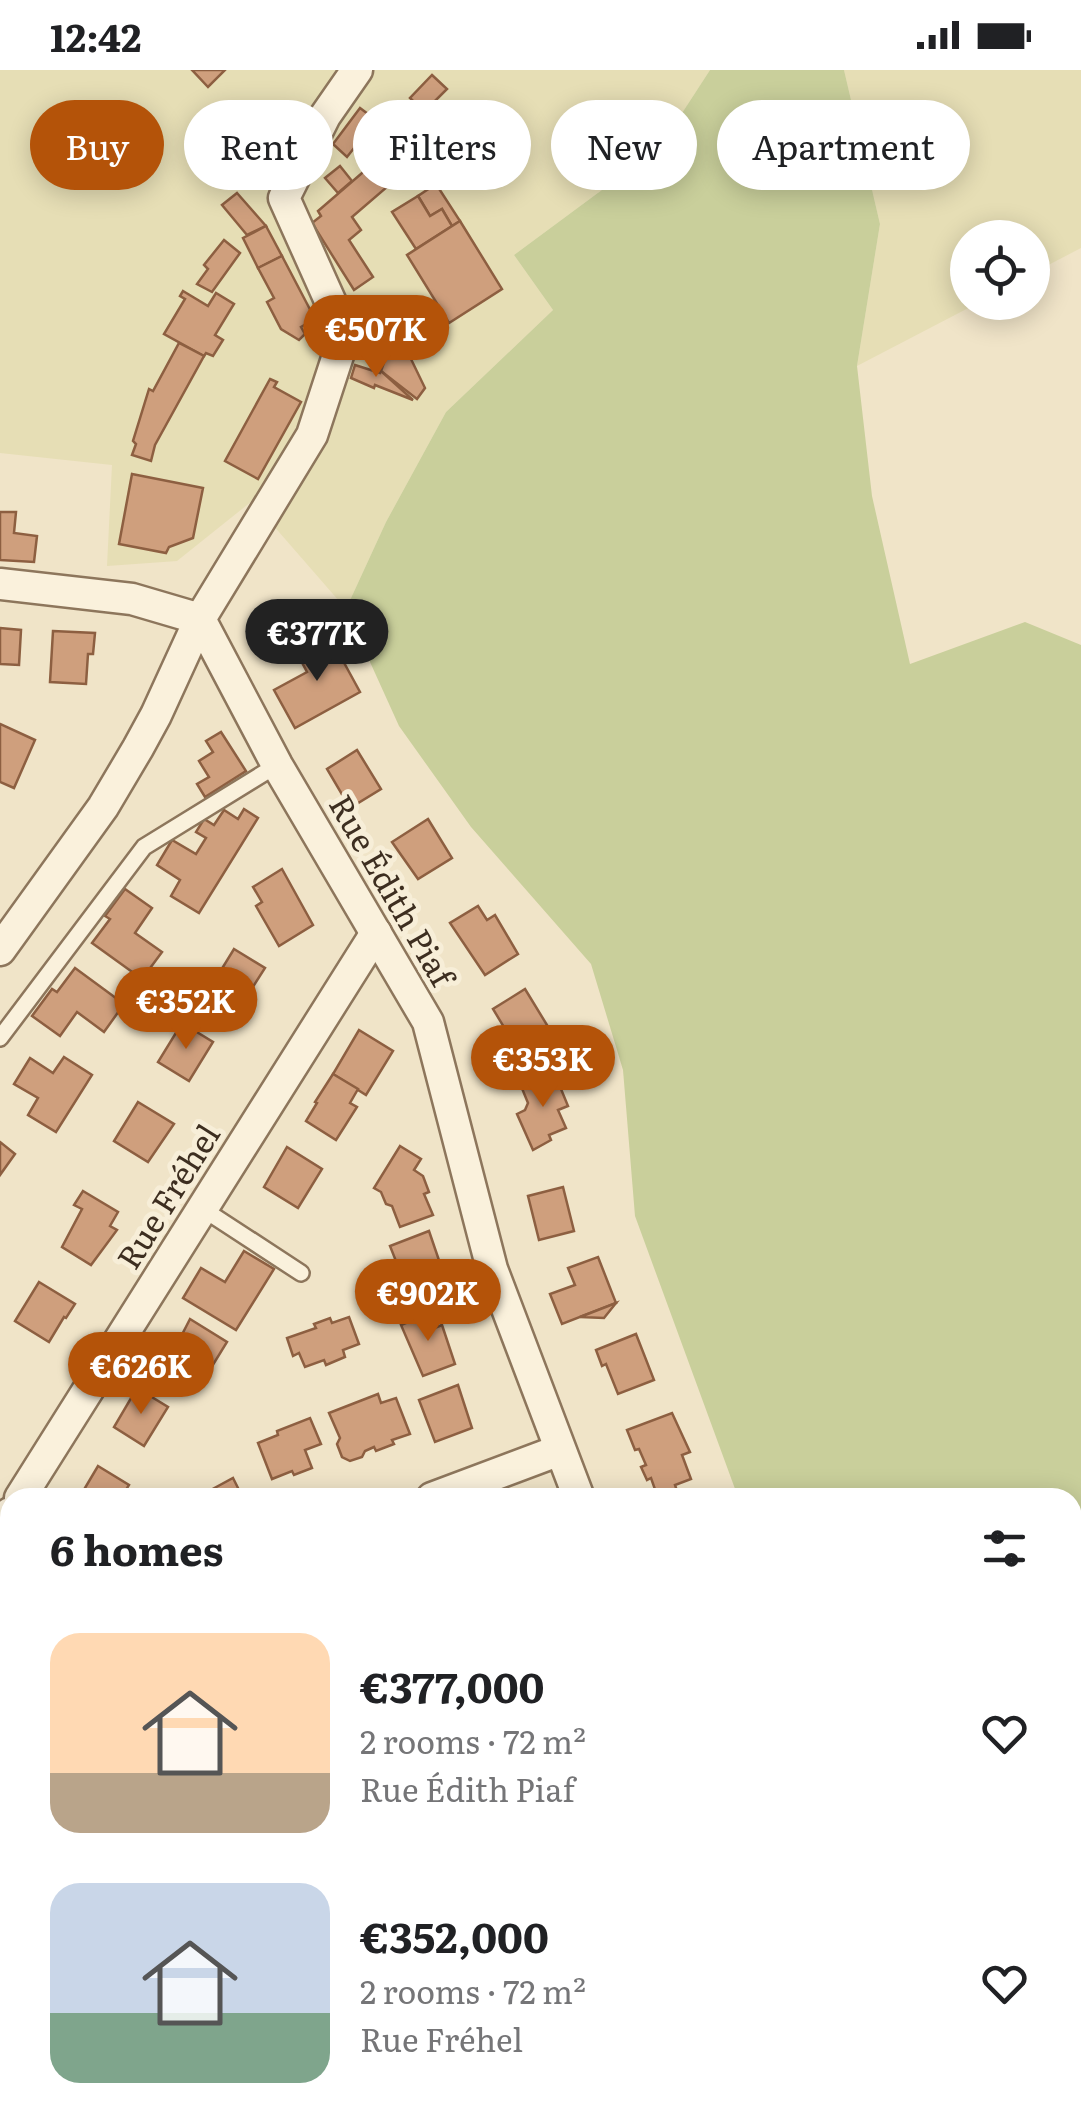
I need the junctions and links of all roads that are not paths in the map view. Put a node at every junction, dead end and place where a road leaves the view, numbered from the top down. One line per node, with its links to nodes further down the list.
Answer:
1 (357, 70): 3 (street)
2 (0, 584): 3 (street)
3 (200, 618): 4 (street, Rue Édith Piaf); 6 (street)
4 (277, 765): 5 (street, Rue Édith Piaf); 7 (lane)
5 (376, 933): 8 (street, Rue Fréhel); 10 (street, Rue Édith Piaf)
6 (0, 950)
7 (0, 1038)
8 (203, 1209): 9 (lane); 11 (street, Rue Fréhel)
9 (301, 1272)
10 (560, 1450): 12 (street); 13 (street, Rue Édith Piaf)
11 (26, 1488)
12 (459, 1488)
13 (575, 1488)

